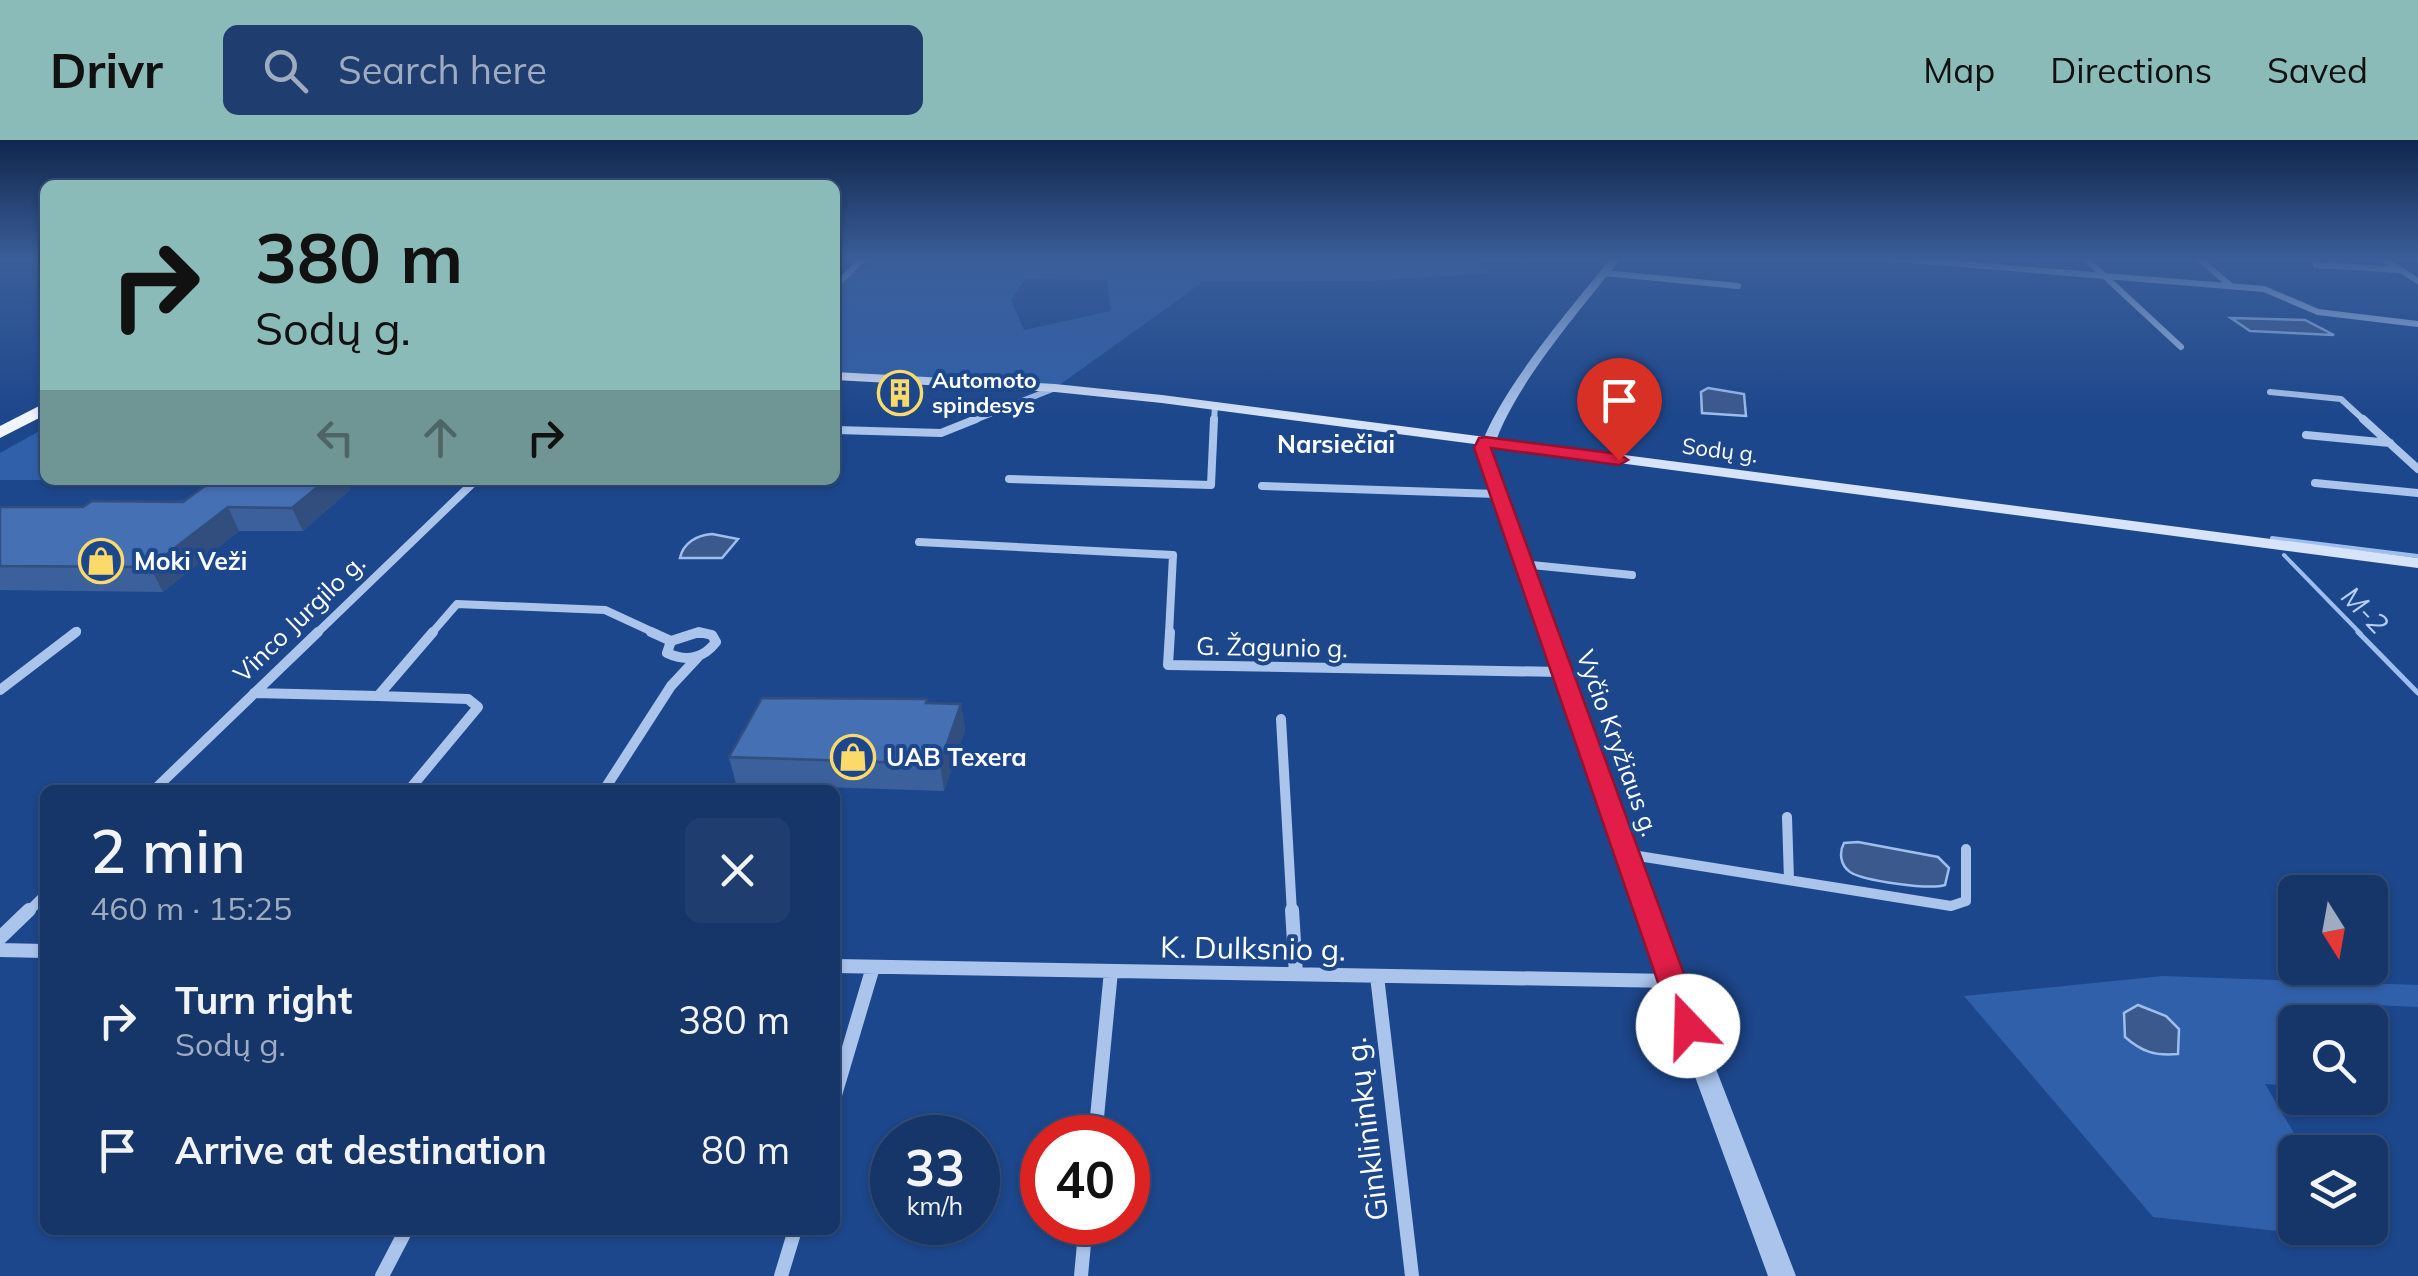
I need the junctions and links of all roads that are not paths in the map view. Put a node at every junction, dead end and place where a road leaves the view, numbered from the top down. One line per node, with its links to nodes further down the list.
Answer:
1 (1576, 311): 14 (street)
2 (2141, 311): 5 (street)
3 (2318, 311): 4 (street)
4 (2418, 324)
5 (2181, 347)
6 (840, 376): 7 (main road, Sodų g.)
7 (1056, 388): 9 (main road, Sodų g.); 11 (street)
8 (2270, 392): 15 (street)
9 (1215, 405): 14 (main road, Sodų g.); 17 (street)
10 (40, 411): 12 (main road)
11 (840, 430)
12 (2, 431)
13 (2306, 435): 15 (street)
14 (1485, 442): 21 (street, Vyčio Kryžiaus g.); 25 (main road, Sodų g.)
15 (2391, 443): 16 (street)
16 (2418, 470)
17 (1009, 478)
18 (2315, 482): 22 (street)
19 (471, 485): 34 (street, Vinco Jurgilo g.)
20 (1262, 486): 21 (street)
21 (1496, 494): 24 (street, Vyčio Kryžiaus g.)
22 (2418, 494)
23 (919, 542): 31 (street, G. Žagunio g.)
24 (1522, 564): 26 (street); 31 (street, Vyčio Kryžiaus g.)
25 (2418, 564)
26 (1632, 575)
27 (77, 630): 33 (street)
28 (671, 641): 29 (street); 30 (street); 35 (street)
29 (670, 656): 30 (street); 32 (street)
30 (698, 656): 32 (street)
31 (1560, 672): 42 (street, Vyčio Kryžiaus g.)
32 (671, 686): 39 (street)
33 (0, 690)
34 (254, 693): 35 (street); 37 (street, Vinco Jurgilo g.)
35 (378, 696): 38 (street)
36 (1281, 719): 51 (street)
37 (159, 785)
38 (413, 785)
39 (607, 785)
40 (1787, 818): 43 (street)
41 (1966, 849): 43 (street)
42 (1626, 854): 43 (street); 53 (street, Vyčio Kryžiaus g.)
43 (1789, 880)
44 (40, 900): 45 (street)
45 (0, 938)
46 (0, 950): 47 (street)
47 (40, 951)
48 (840, 966): 49 (street, K. Dulksnio g.)
49 (873, 967): 50 (street, K. Dulksnio g.); 54 (street)
50 (1112, 971): 51 (street, K. Dulksnio g.); 55 (street)
51 (1296, 974): 52 (street, K. Dulksnio g.)
52 (1378, 976): 53 (street, K. Dulksnio g.); 62 (street, Ginklininkų g.)
53 (1671, 981): 63 (street, Vyčio Kryžiaus g.)
54 (840, 1079)
55 (1097, 1115)
56 (403, 1235): 59 (street)
57 (793, 1235): 60 (street)
58 (1084, 1245): 61 (street)
59 (382, 1276)
60 (781, 1276)
61 (1081, 1276)
62 (1412, 1276)
63 (1782, 1276)

